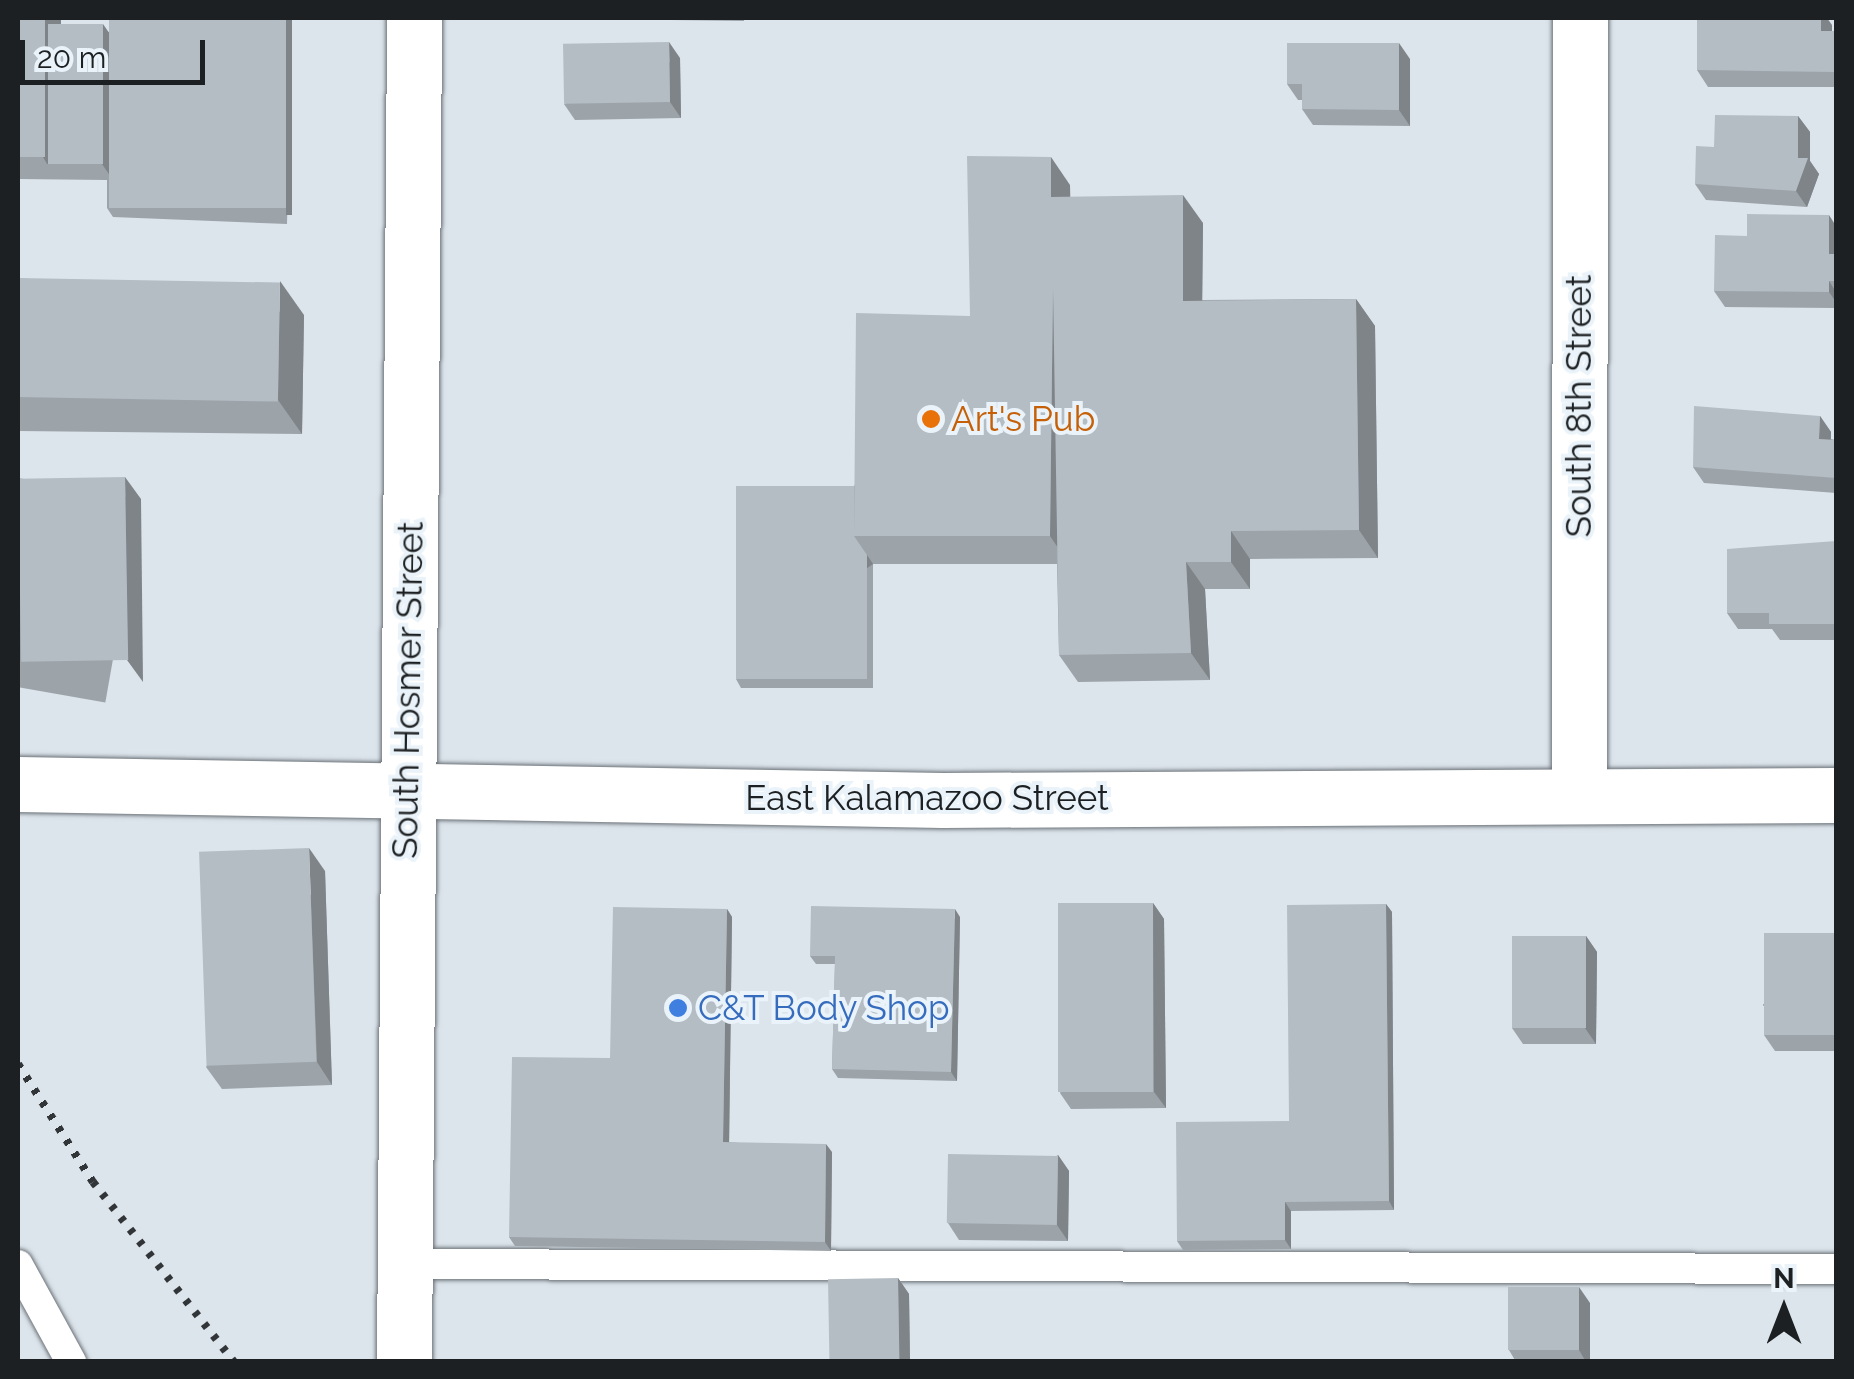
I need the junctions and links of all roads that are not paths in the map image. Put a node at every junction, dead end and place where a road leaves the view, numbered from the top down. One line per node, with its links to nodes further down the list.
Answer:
1 (414, 18): 4 (street, South Hosmer Street)
2 (1580, 18): 5 (street, South 8th Street)
3 (18, 784): 4 (street, East Kalamazoo Street)
4 (408, 791): 5 (street, East Kalamazoo Street); 7 (street, South Hosmer Street)
5 (1579, 795): 6 (street, East Kalamazoo Street)
6 (1836, 795)
7 (403, 1264): 9 (lane); 11 (street, South Hosmer Street)
8 (18, 1265): 10 (lane)
9 (1836, 1269)
10 (71, 1362)
11 (404, 1362)

